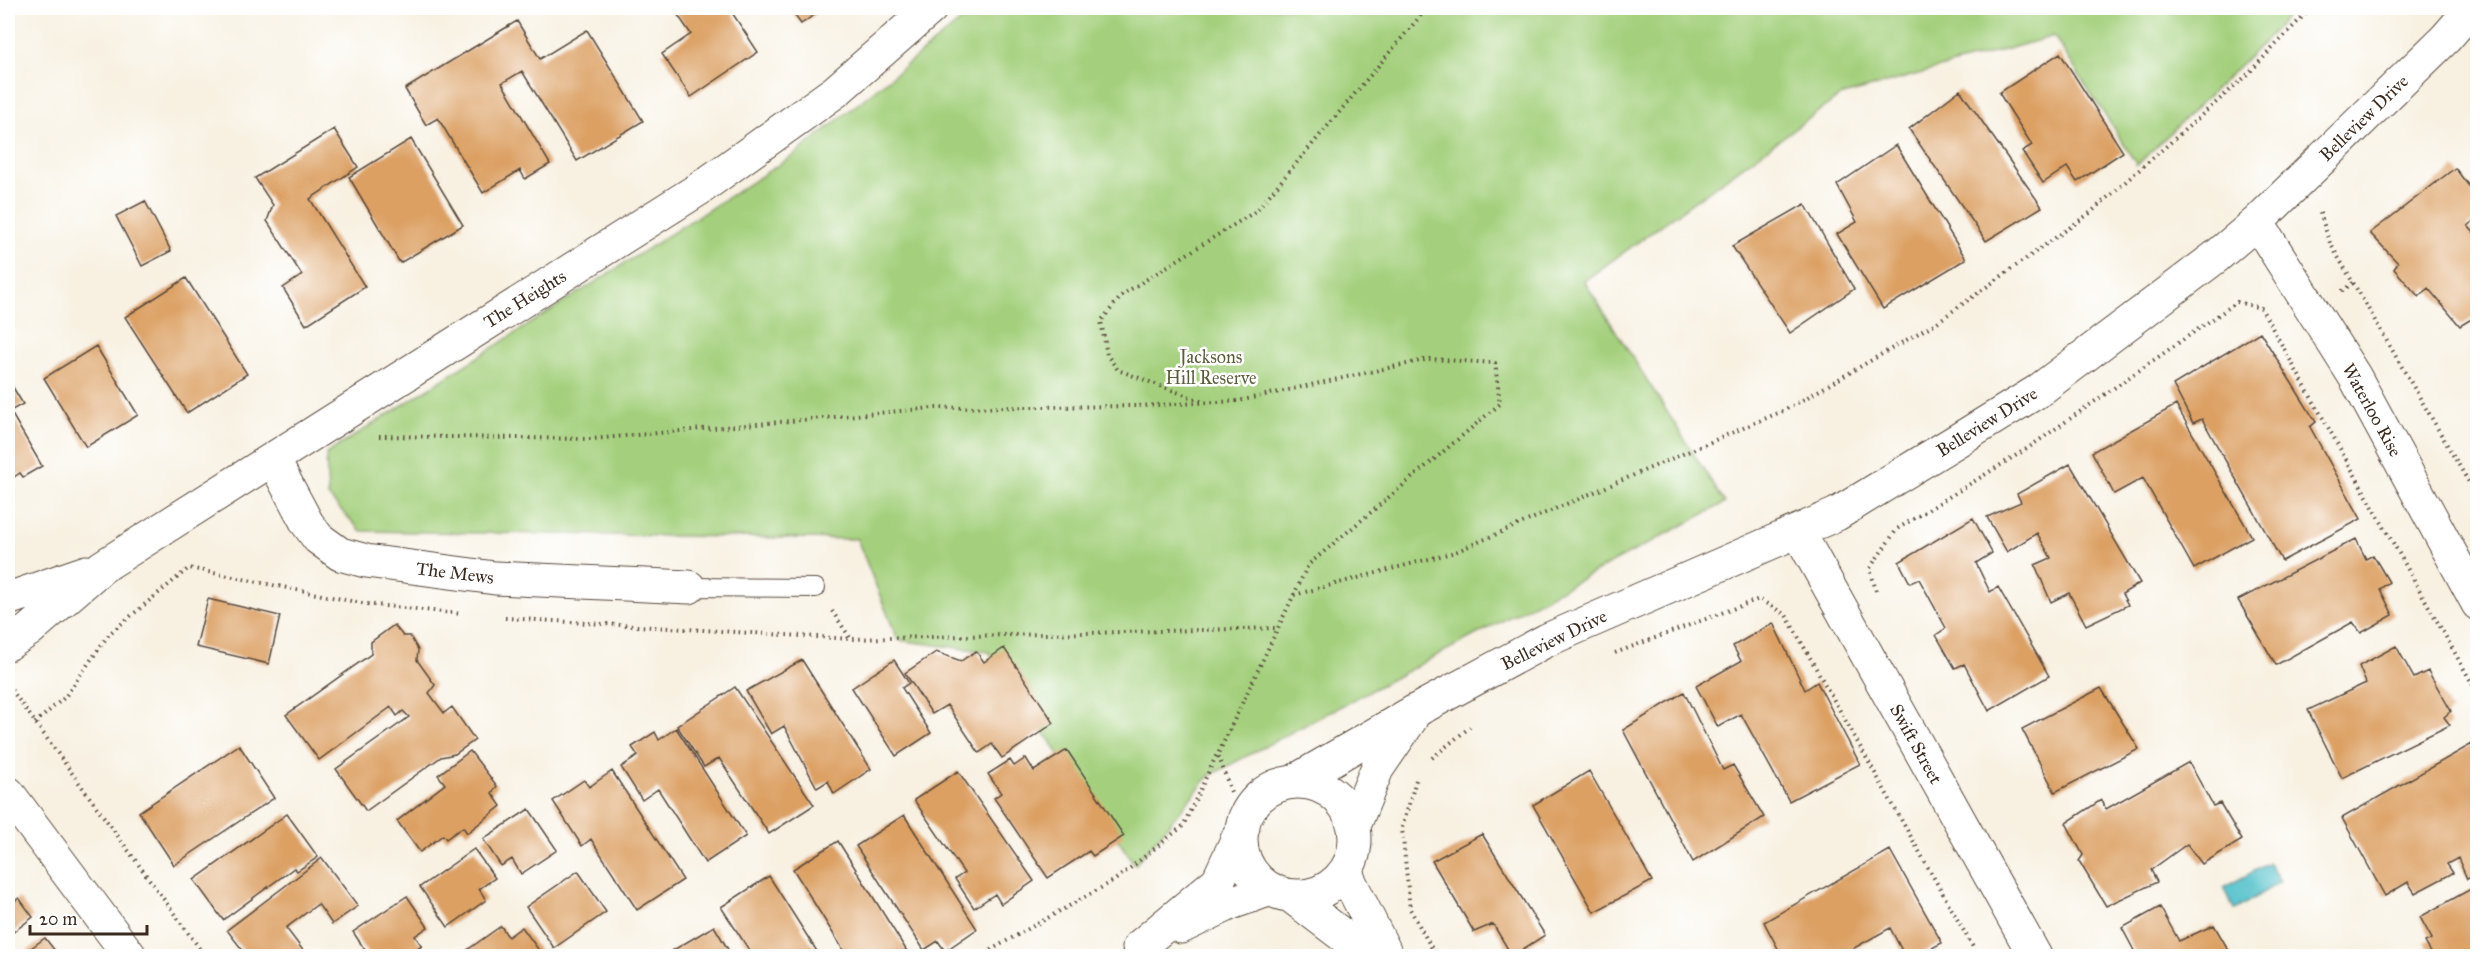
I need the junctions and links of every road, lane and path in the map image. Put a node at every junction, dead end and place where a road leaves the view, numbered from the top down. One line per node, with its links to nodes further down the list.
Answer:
1 (930, 8): 9 (street, The Heights)
2 (1427, 8): 7 (path)
3 (2311, 8): 15 (path)
4 (2472, 8): 6 (street, Belleview Drive)
5 (2324, 204): 10 (path)
6 (2257, 222): 11 (street, Belleview Drive); 18 (street, Waterloo Rise)
7 (1205, 402): 8 (path); 15 (path)
8 (370, 436)
9 (273, 459): 12 (street, The Heights); 13 (street, The Mews)
10 (2478, 498)
11 (1798, 531): 27 (street, Belleview Drive); 47 (street, Swift Street)
12 (102, 567): 16 (street, The Heights); 23 (street, The Heights)
13 (689, 587): 14 (lane)
14 (816, 588): 22 (path)
15 (1293, 596): 21 (path)
16 (8, 599)
17 (1878, 600): 26 (path)
18 (2478, 604)
19 (463, 614): 28 (path)
20 (498, 617): 22 (path)
21 (1279, 628): 22 (path); 30 (path)
22 (851, 639)
23 (8, 644)
24 (1605, 657): 46 (path)
25 (8, 685): 28 (path)
26 (2478, 694)
27 (1417, 710): 33 (street, Belleview Drive); 35 (street, Belleview Drive)
28 (35, 723): 41 (path)
29 (1476, 723): 31 (path)
30 (1218, 754): 36 (path); 42 (path)
31 (1427, 762)
32 (1417, 778): 45 (path)
33 (1293, 782): 35 (street); 36 (street)
34 (8, 793): 40 (street)
35 (1354, 826): 37 (street)
36 (1243, 827): 38 (street); 39 (street)
37 (1345, 872): 38 (street); 44 (street)
38 (1281, 892): 39 (street); 43 (street)
39 (1131, 952)
40 (125, 955)
41 (205, 957)
42 (980, 957)
43 (1365, 957)
44 (1387, 957)
45 (1436, 957)
46 (1978, 957)
47 (2035, 957)

